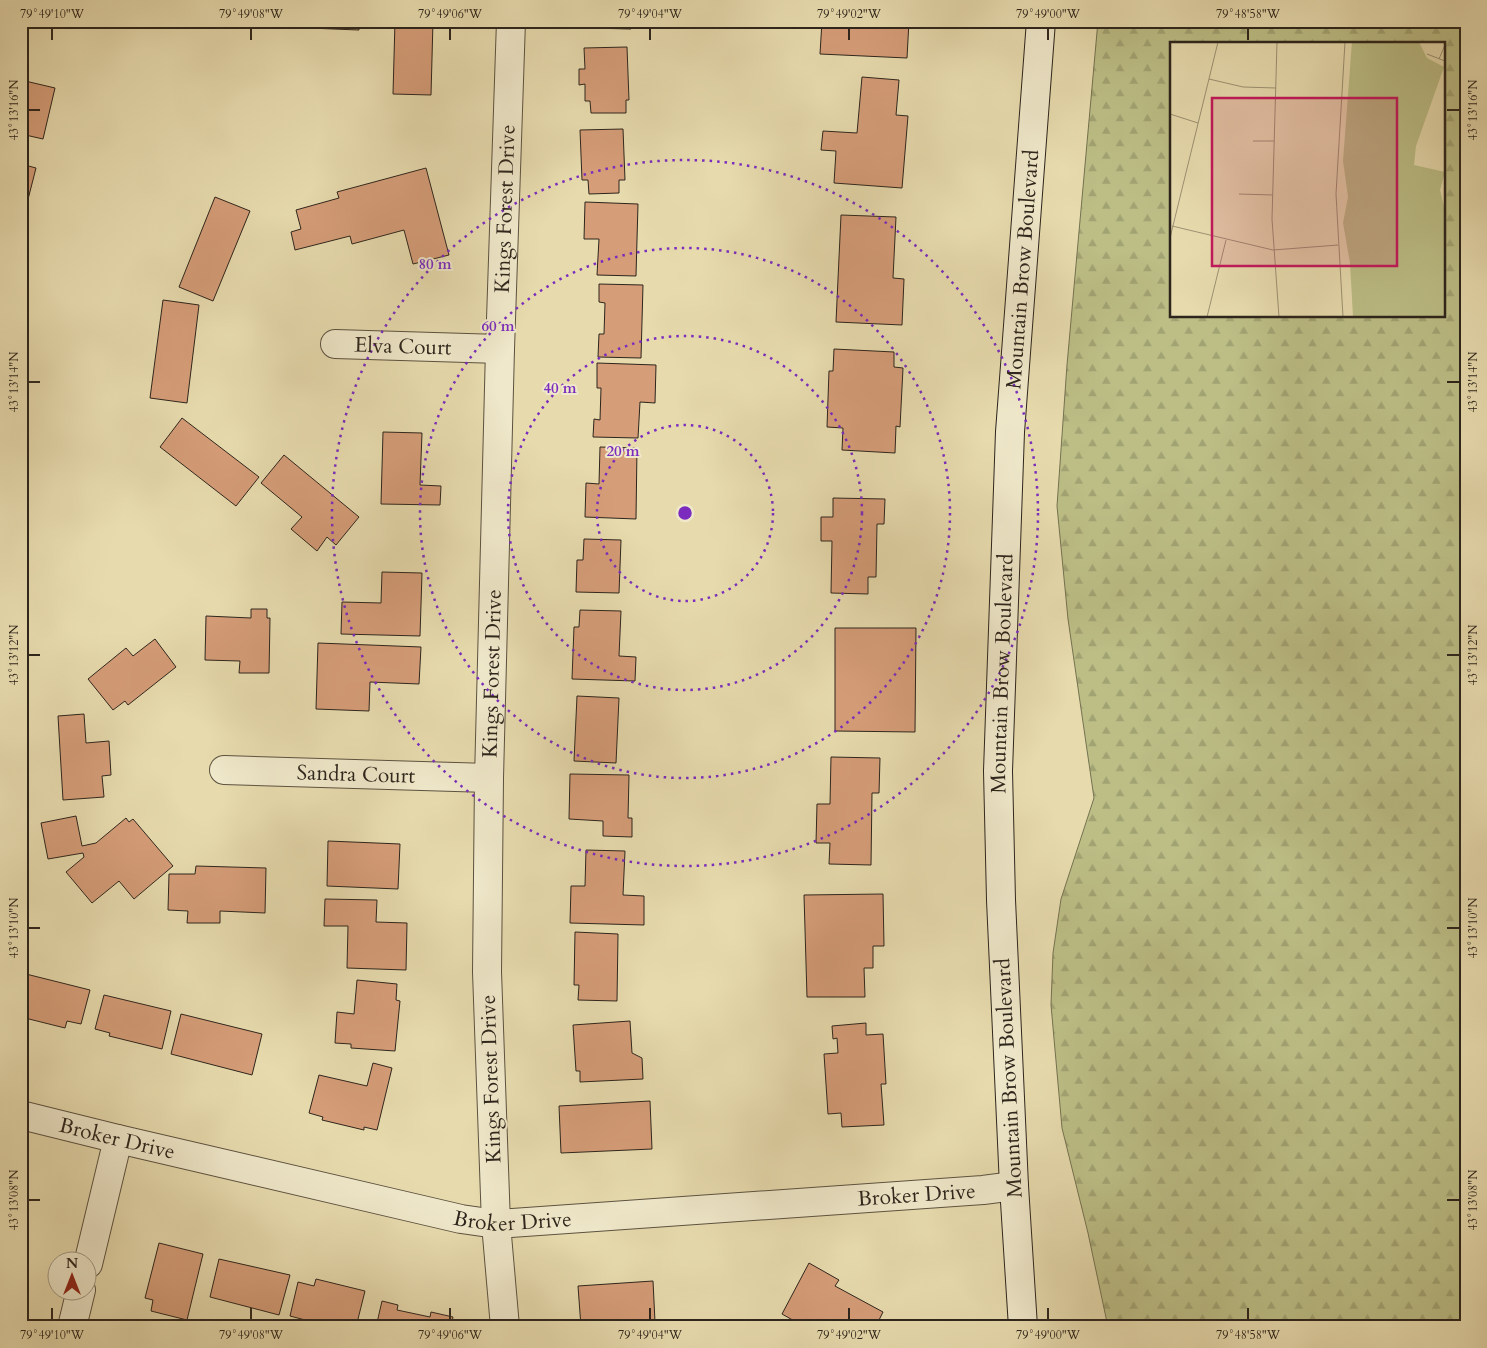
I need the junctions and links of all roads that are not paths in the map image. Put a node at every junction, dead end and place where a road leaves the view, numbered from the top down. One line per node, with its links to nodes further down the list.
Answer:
1 (511, 21): 4 (street, Kings Forest Drive)
2 (1041, 21): 9 (street, Mountain Brow Boulevard)
3 (335, 344): 4 (street, Elva Court)
4 (500, 349): 6 (street, Kings Forest Drive)
5 (224, 770): 6 (street, Sandra Court)
6 (489, 778): 10 (street, Kings Forest Drive)
7 (21, 1115): 8 (street, Broker Drive)
8 (118, 1139): 10 (street, Broker Drive); 11 (street)
9 (1014, 1186): 10 (street, Broker Drive); 15 (street, Mountain Brow Boulevard)
10 (496, 1224): 14 (street, Kings Forest Drive)
11 (91, 1250)
12 (79, 1300): 13 (street)
13 (72, 1327)
14 (505, 1327)
15 (1023, 1327)

